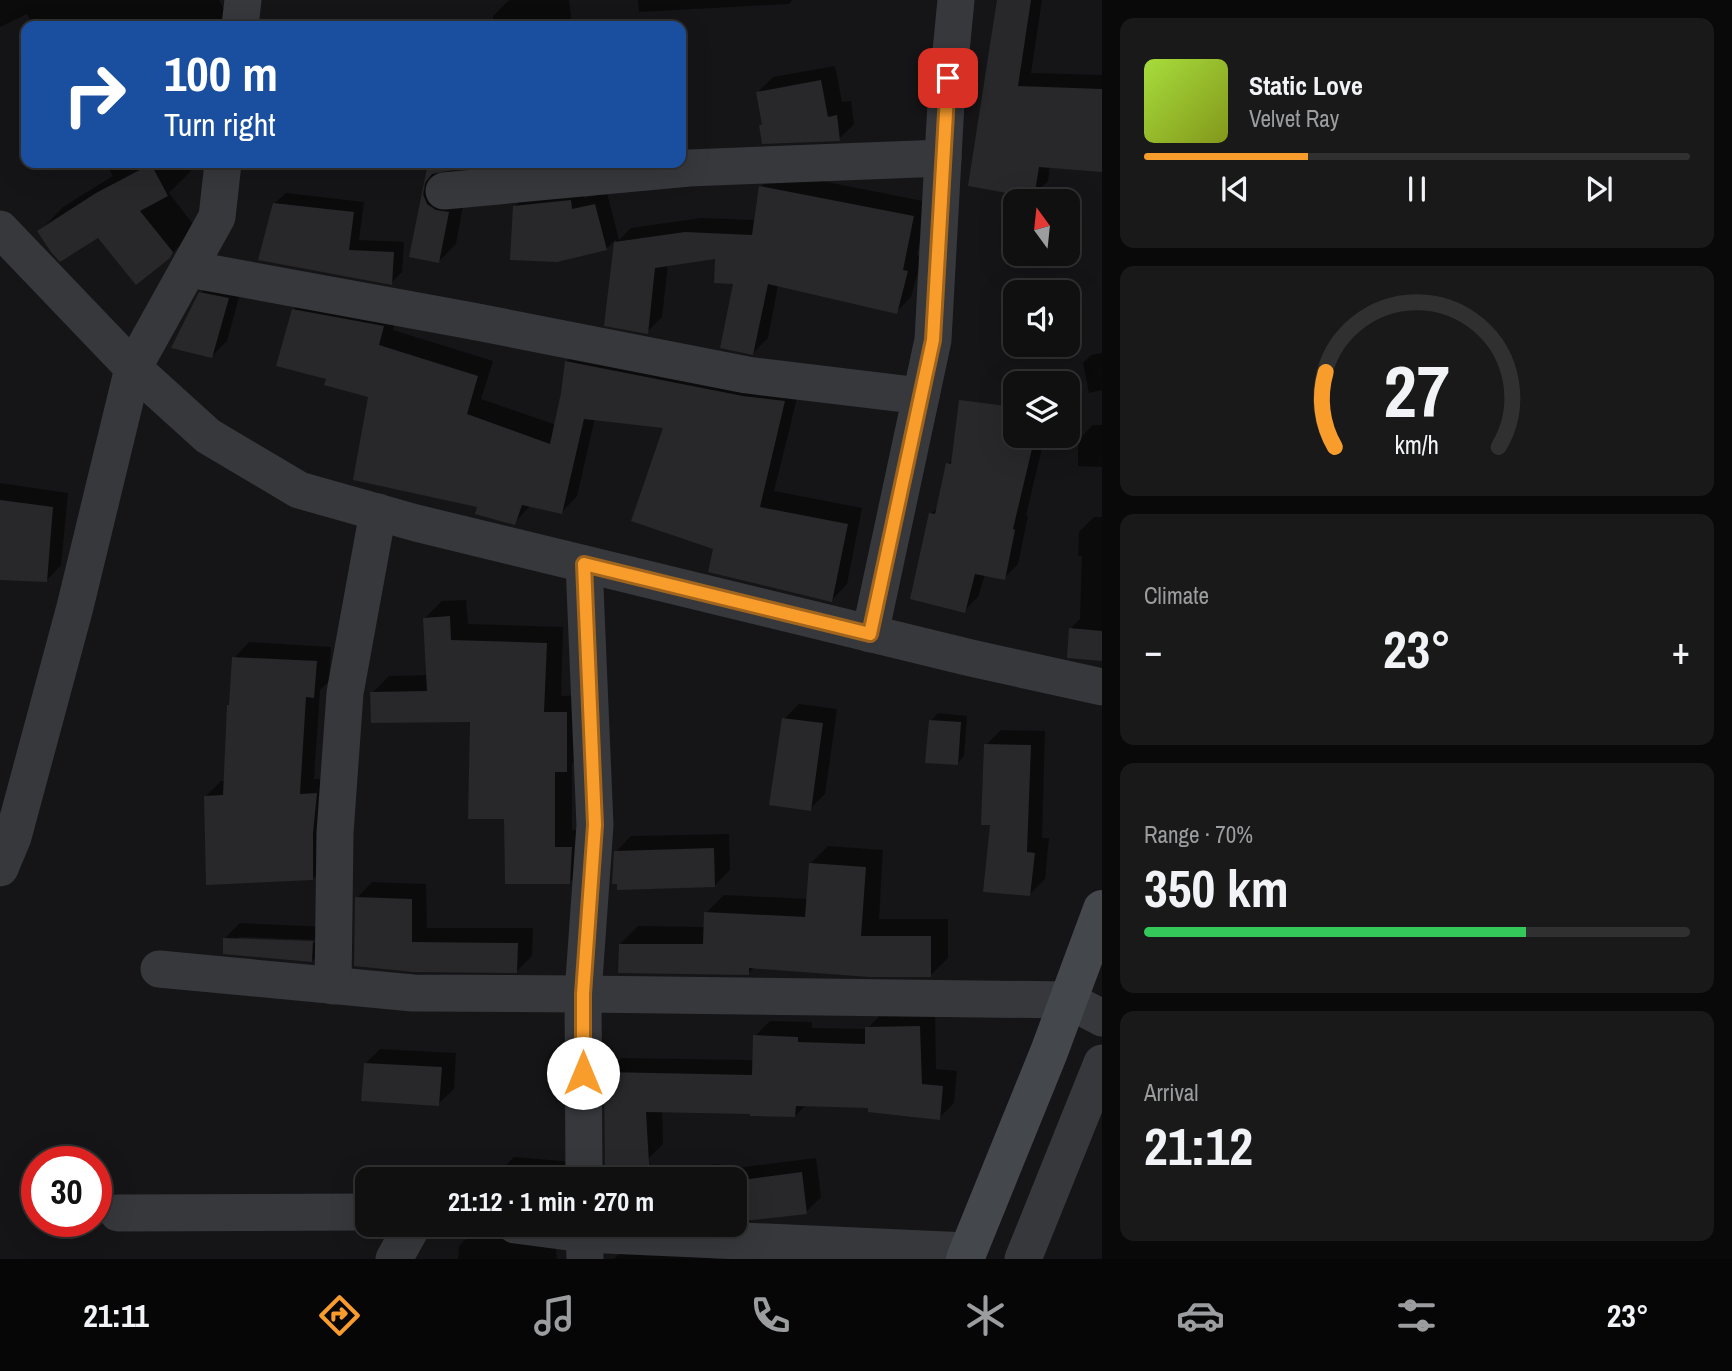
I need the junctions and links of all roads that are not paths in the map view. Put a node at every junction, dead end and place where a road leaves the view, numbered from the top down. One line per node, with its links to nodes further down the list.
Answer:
1 (243, 0): 3 (street)
2 (956, 0): 4 (street)
3 (241, 21)
4 (943, 158): 6 (street); 10 (street)
5 (223, 168): 8 (street)
6 (444, 191)
7 (0, 229): 9 (street)
8 (189, 269): 9 (street); 10 (street)
9 (133, 368): 11 (street); 15 (street)
10 (920, 396): 13 (street)
11 (378, 512): 12 (street); 18 (street)
12 (584, 564): 13 (street); 19 (street)
13 (870, 634): 14 (street)
14 (1102, 687)
15 (0, 868)
16 (1102, 909): 20 (street)
17 (159, 970): 18 (street)
18 (333, 986): 19 (street)
19 (583, 994): 20 (street); 24 (street)
20 (1068, 1000): 21 (street); 29 (street)
21 (1102, 1018)
22 (1099, 1071): 23 (street); 31 (street)
23 (1102, 1120)
24 (584, 1167)
25 (355, 1212): 26 (street)
26 (118, 1213)
27 (406, 1237): 30 (street)
28 (585, 1239): 29 (street)
29 (966, 1255)
30 (394, 1259)
31 (1023, 1259)

